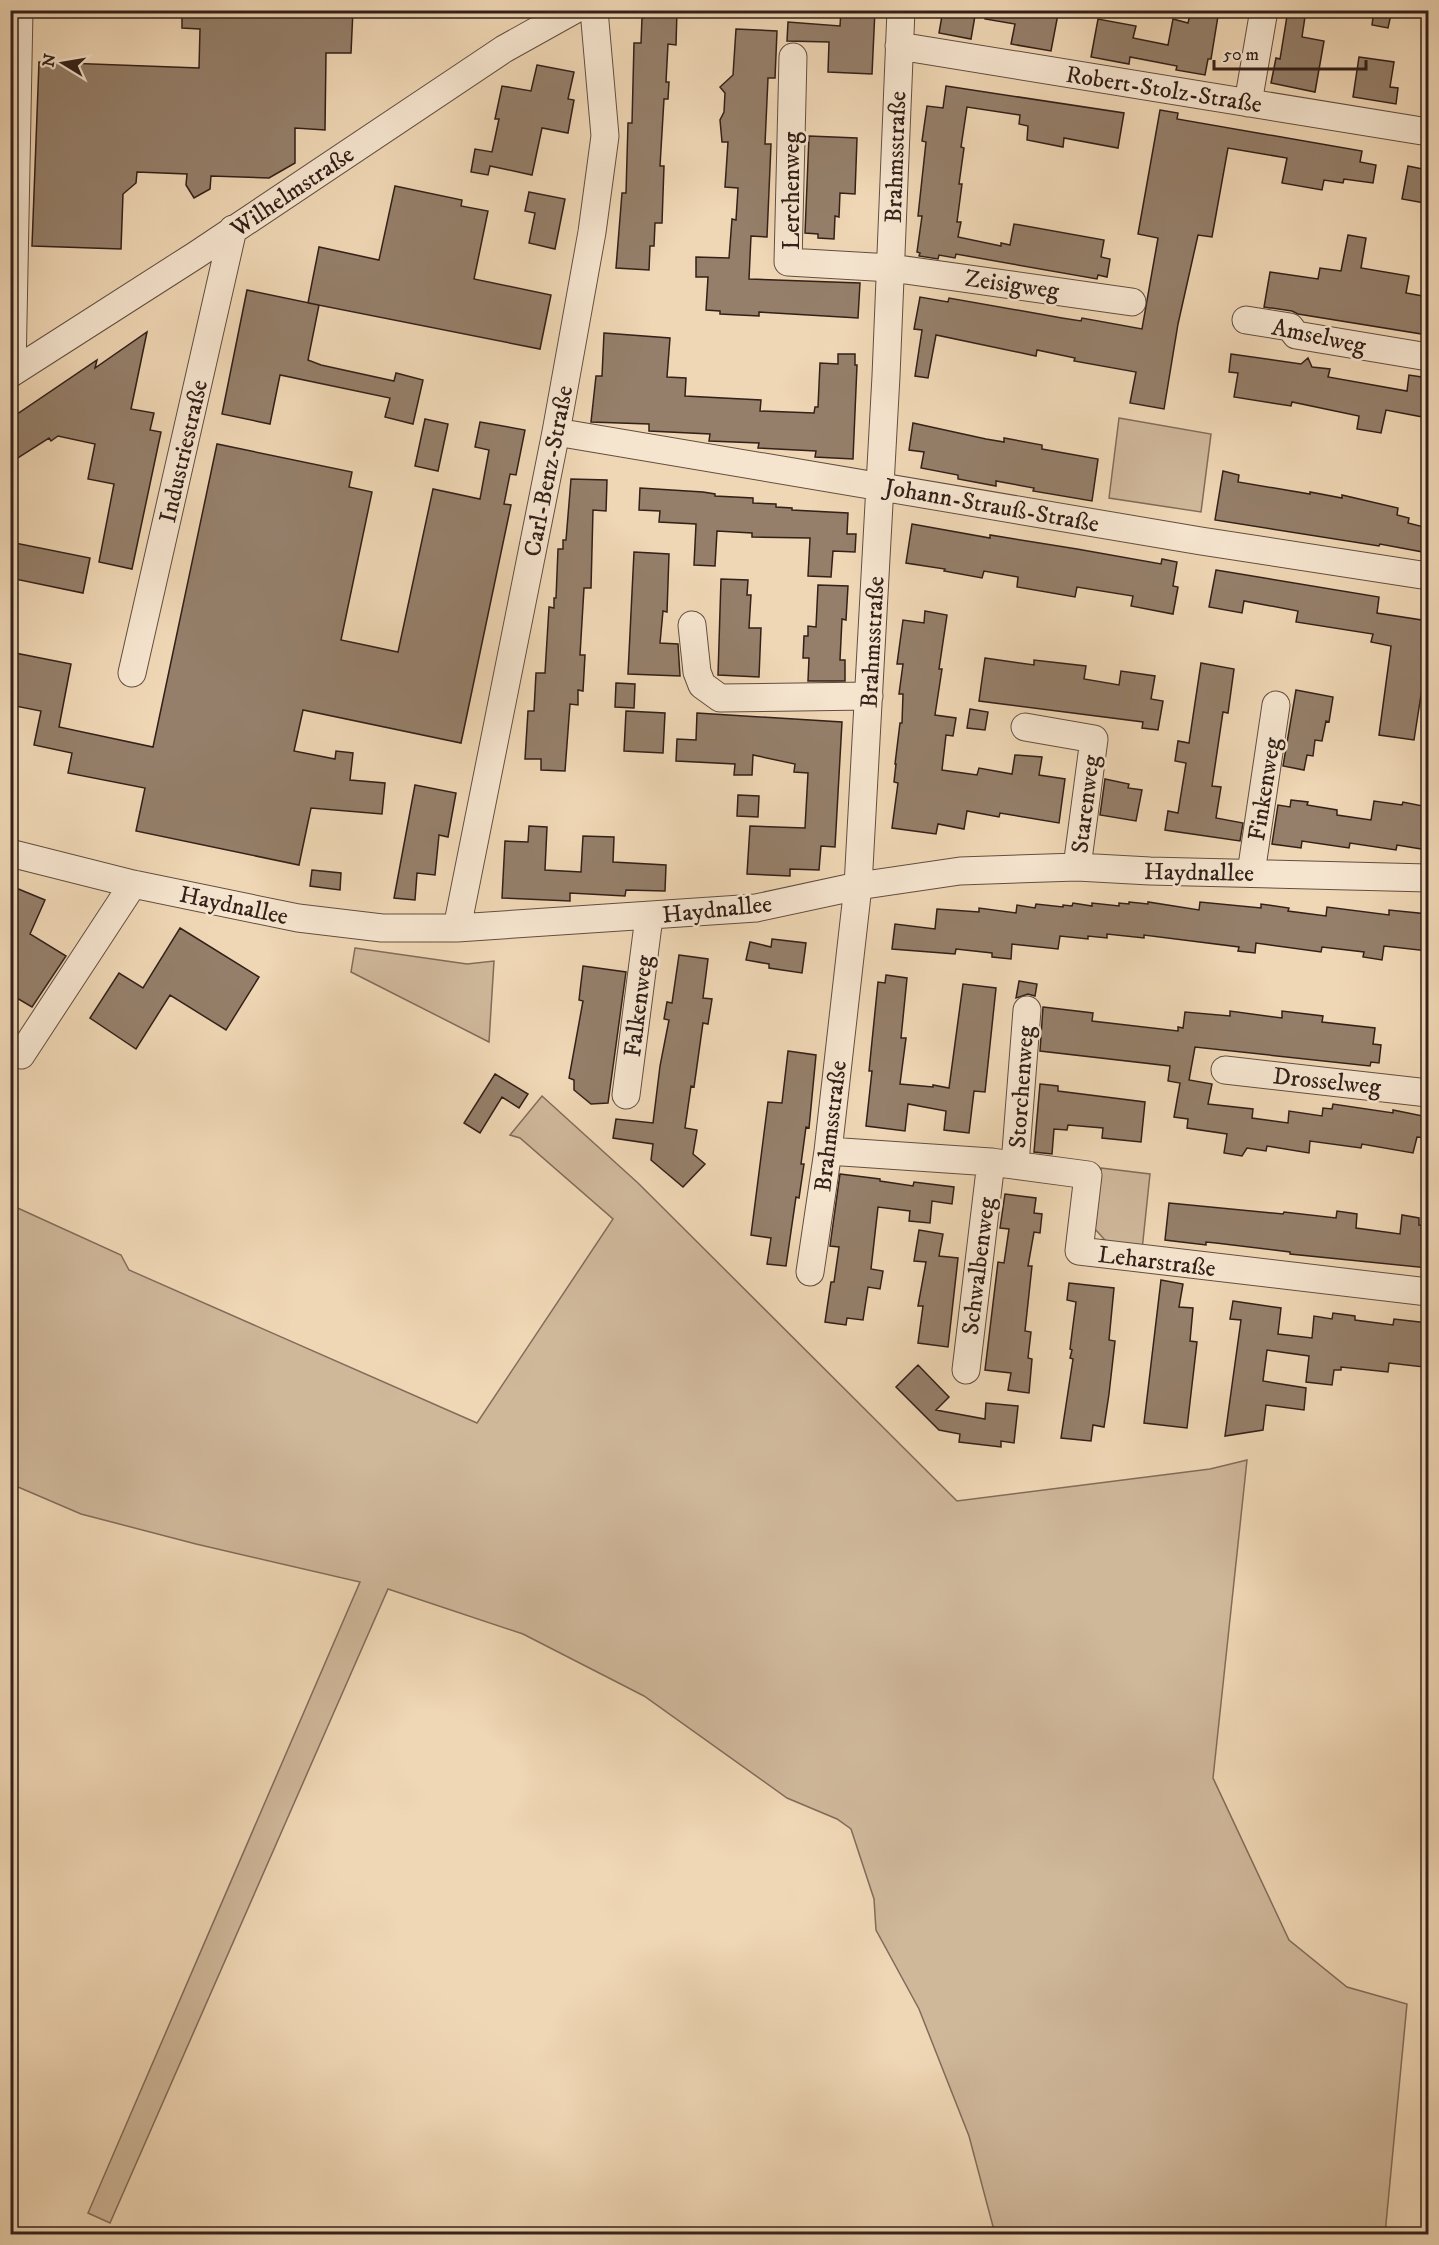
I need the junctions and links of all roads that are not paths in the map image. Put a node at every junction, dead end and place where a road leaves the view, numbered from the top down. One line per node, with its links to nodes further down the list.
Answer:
1 (19, 10): 10 (street)
2 (574, 10): 11 (street, Wilhelmstraße)
3 (594, 10): 17 (street, Carl-Benz-Straße)
4 (901, 10): 6 (street, Brahmsstraße)
5 (1264, 10): 8 (street)
6 (899, 46): 8 (street, Robert-Stolz-Straße); 12 (street, Brahmsstraße)
7 (792, 57): 12 (street, Lerchenweg)
8 (1248, 103): 9 (street, Robert-Stolz-Straße)
9 (1428, 132)
10 (13, 157): 16 (street)
11 (233, 229): 16 (street, Wilhelmstraße); 21 (street, Industriestraße)
12 (891, 268): 13 (street, Zeisigweg); 18 (street, Brahmsstraße)
13 (1132, 302)
14 (1245, 320): 15 (street, Amselweg)
15 (1428, 357)
16 (11, 373)
17 (556, 432): 18 (street, Johann-Strauß-Straße); 32 (street, Carl-Benz-Straße)
18 (880, 487): 19 (street, Johann-Strauß-Straße); 22 (street, Brahmsstraße)
19 (1428, 576)
20 (692, 625): 22 (street)
21 (132, 673)
22 (869, 696): 30 (street, Brahmsstraße)
23 (1276, 705): 27 (street, Finkenweg)
24 (1025, 727): 26 (street, Starenweg)
25 (10, 853): 29 (street, Haydnallee)
26 (1077, 867): 27 (street, Haydnallee); 30 (street, Haydnallee)
27 (1251, 873): 28 (street, Haydnallee)
28 (1428, 878)
29 (133, 884): 32 (street, Haydnallee); 34 (street)
30 (858, 886): 31 (street, Haydnallee); 38 (street, Brahmsstraße)
31 (649, 916): 32 (street, Haydnallee); 37 (street, Falkenweg)
32 (458, 927)
33 (1027, 1010): 39 (street, Storchenweg)
34 (10, 1050)
35 (1225, 1070): 36 (street, Drosselweg)
36 (1428, 1093)
37 (626, 1095)
38 (828, 1151): 39 (street, Leharstraße); 40 (street, Brahmsstraße)
39 (1003, 1163): 41 (street, Leharstraße); 42 (street, Schwalbenweg)
40 (810, 1272)
41 (1428, 1292)
42 (966, 1370)

